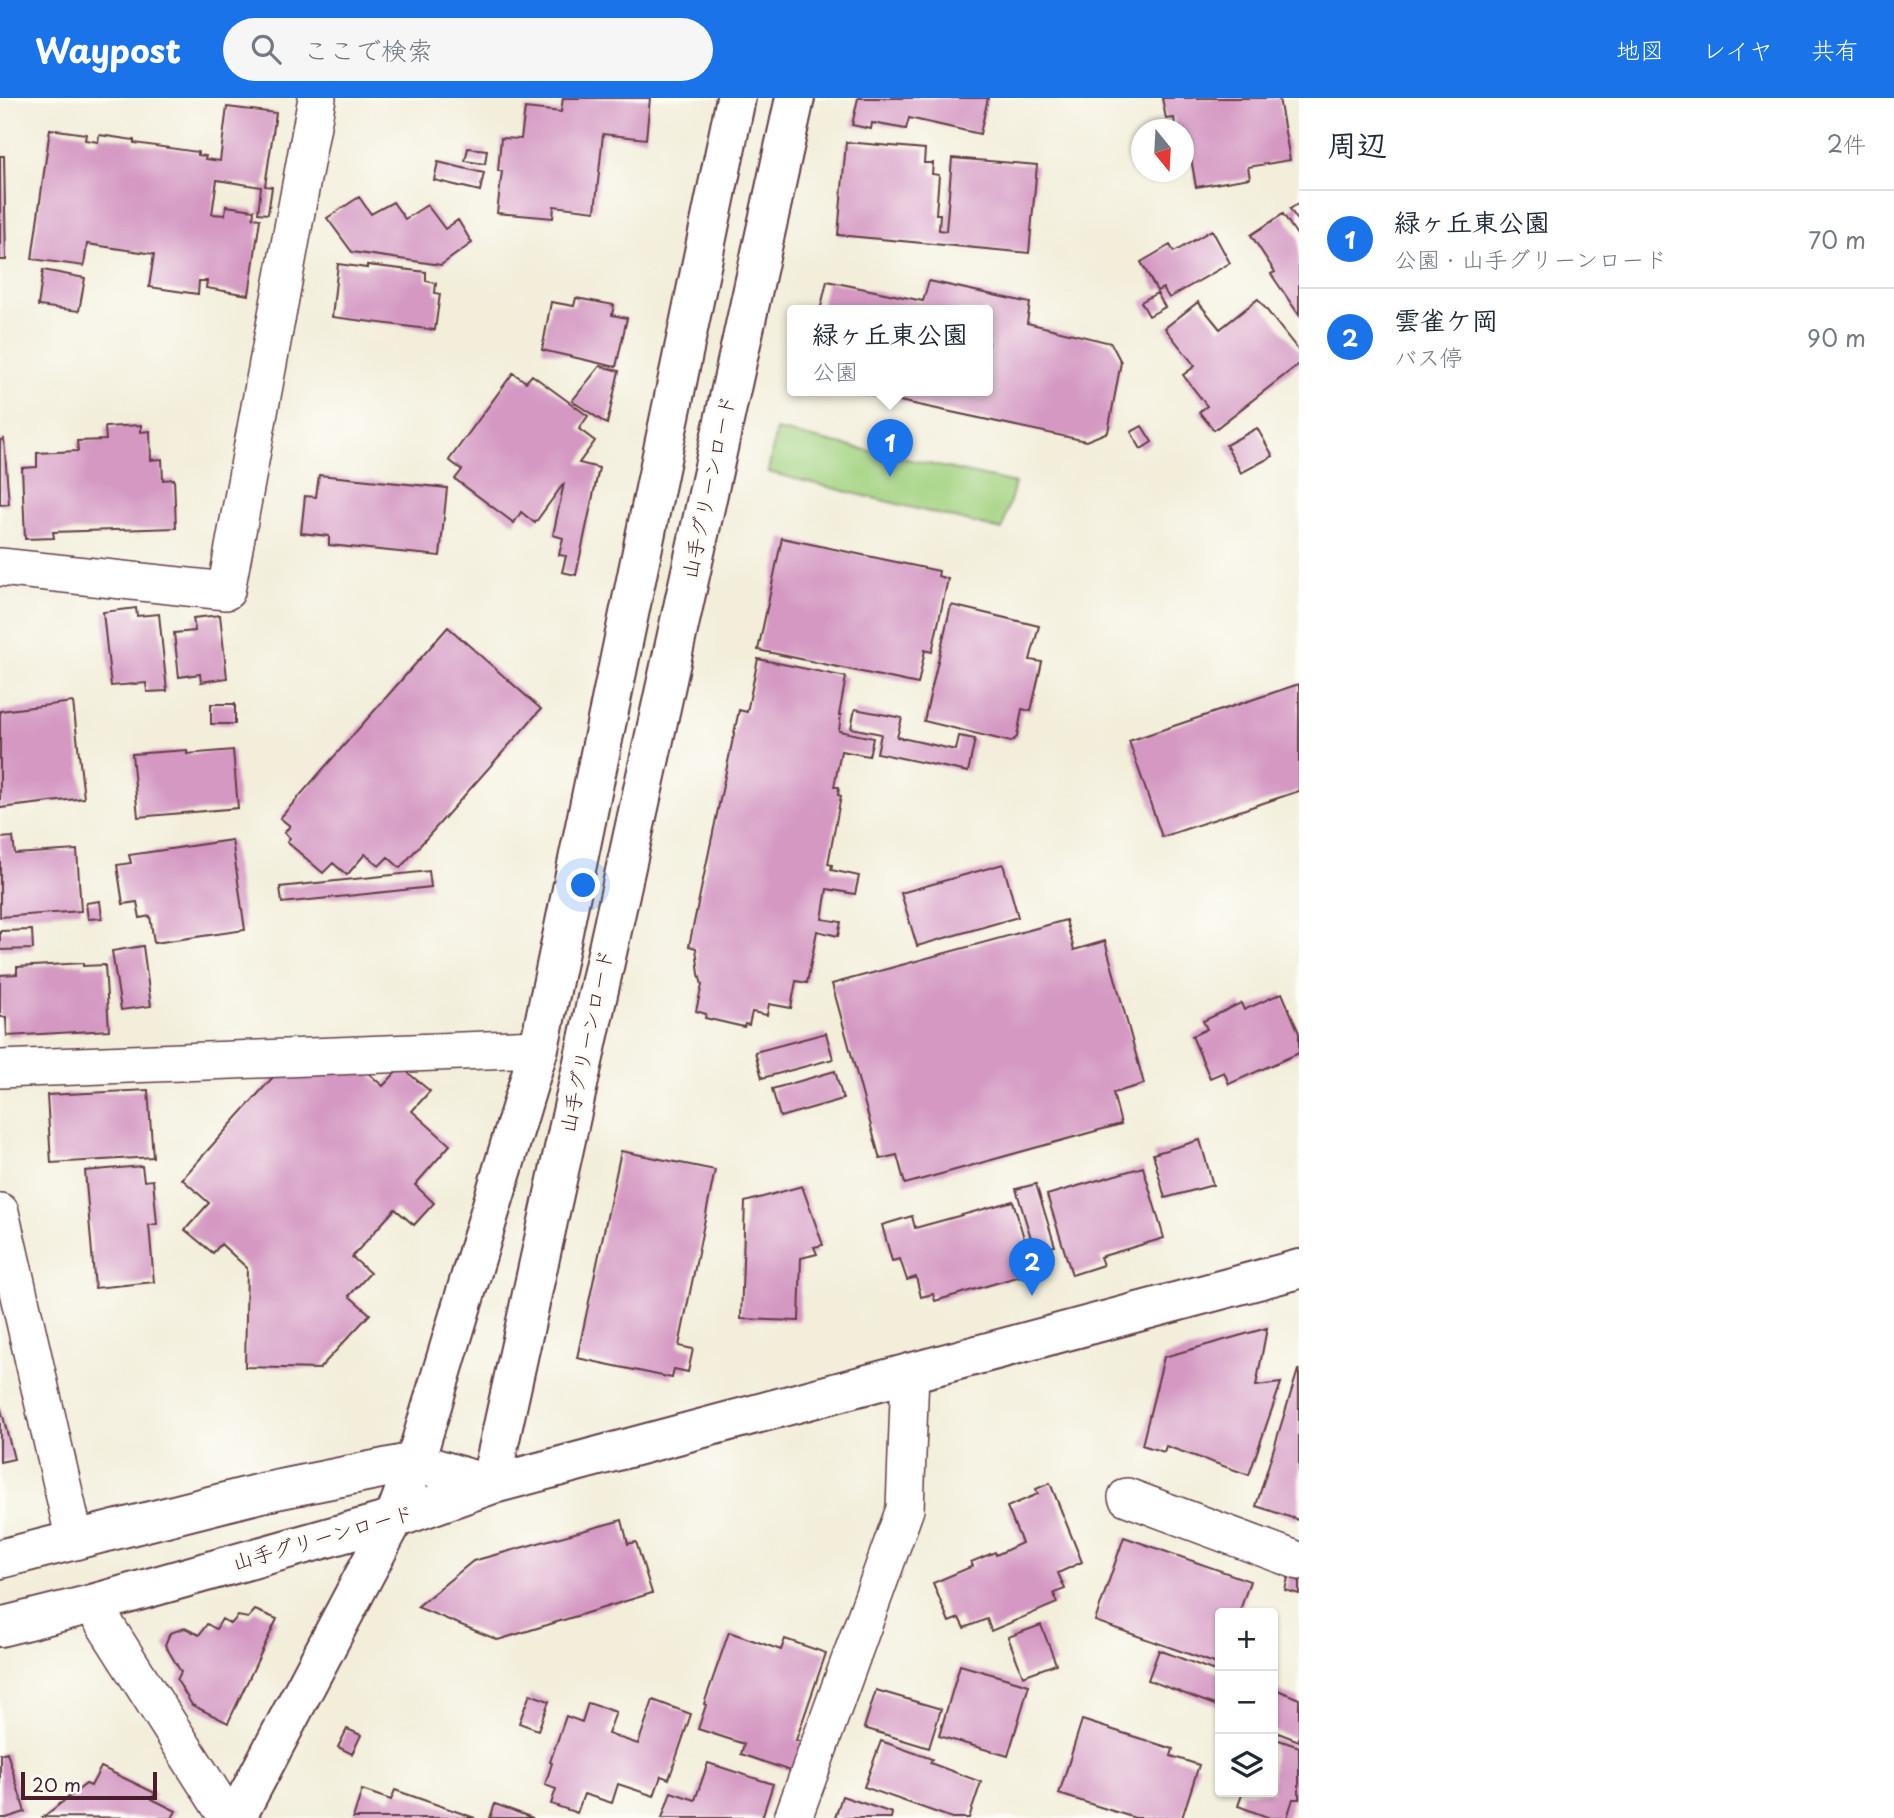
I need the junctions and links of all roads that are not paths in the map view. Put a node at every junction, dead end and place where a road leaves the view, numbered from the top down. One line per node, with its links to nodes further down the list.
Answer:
1 (317, 98): 4 (street)
2 (736, 98): 5 (street)
3 (795, 98): 11 (street, 山手グリーンロード)
4 (0, 567)
5 (539, 1048): 6 (street); 10 (street)
6 (0, 1069)
7 (0, 1212): 14 (street)
8 (1299, 1269): 9 (street)
9 (909, 1372): 11 (street); 21 (street)
10 (415, 1462): 11 (street); 13 (street); 14 (street)
11 (490, 1485): 13 (street, 山手グリーンロード)
12 (1127, 1497): 16 (street)
13 (394, 1519): 17 (street, 山手グリーンロード); 20 (street)
14 (75, 1541): 15 (street)
15 (0, 1559)
16 (1299, 1562)
17 (92, 1604): 18 (street, 山手グリーンロード); 19 (street)
18 (0, 1627)
19 (228, 1818)
20 (236, 1818)
21 (793, 1818)

